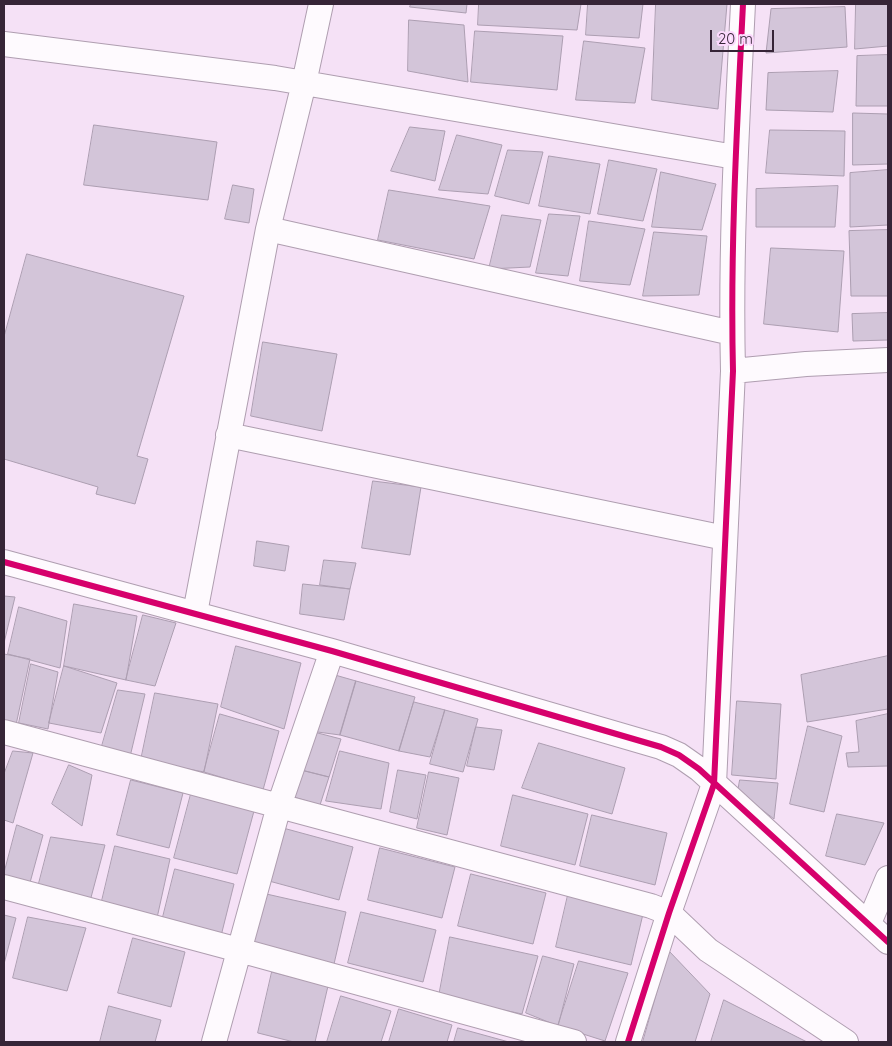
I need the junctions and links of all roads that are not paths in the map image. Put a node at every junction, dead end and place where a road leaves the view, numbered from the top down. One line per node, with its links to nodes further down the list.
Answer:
1 (321, 4): 4 (street)
2 (743, 4): 5 (street)
3 (4, 44): 4 (street)
4 (304, 84): 5 (street); 6 (street)
5 (735, 157): 7 (street)
6 (268, 229): 7 (street); 10 (street)
7 (732, 333): 9 (street)
8 (888, 360): 9 (street)
9 (733, 371): 11 (street)
10 (228, 435): 11 (street); 13 (street)
11 (725, 538): 16 (street)
12 (4, 562): 13 (street)
13 (195, 613): 14 (street)
14 (332, 651): 16 (street); 17 (street)
15 (4, 732): 17 (street)
16 (714, 784): 20 (street); 21 (street)
17 (279, 806): 20 (street); 23 (street)
18 (888, 878): 21 (street)
19 (4, 888): 23 (street)
20 (669, 913): 26 (street); 27 (street)
21 (869, 923): 22 (street)
22 (888, 942)
23 (239, 950): 24 (street); 25 (street)
24 (214, 1042)
25 (574, 1042)
26 (628, 1042)
27 (846, 1042)

